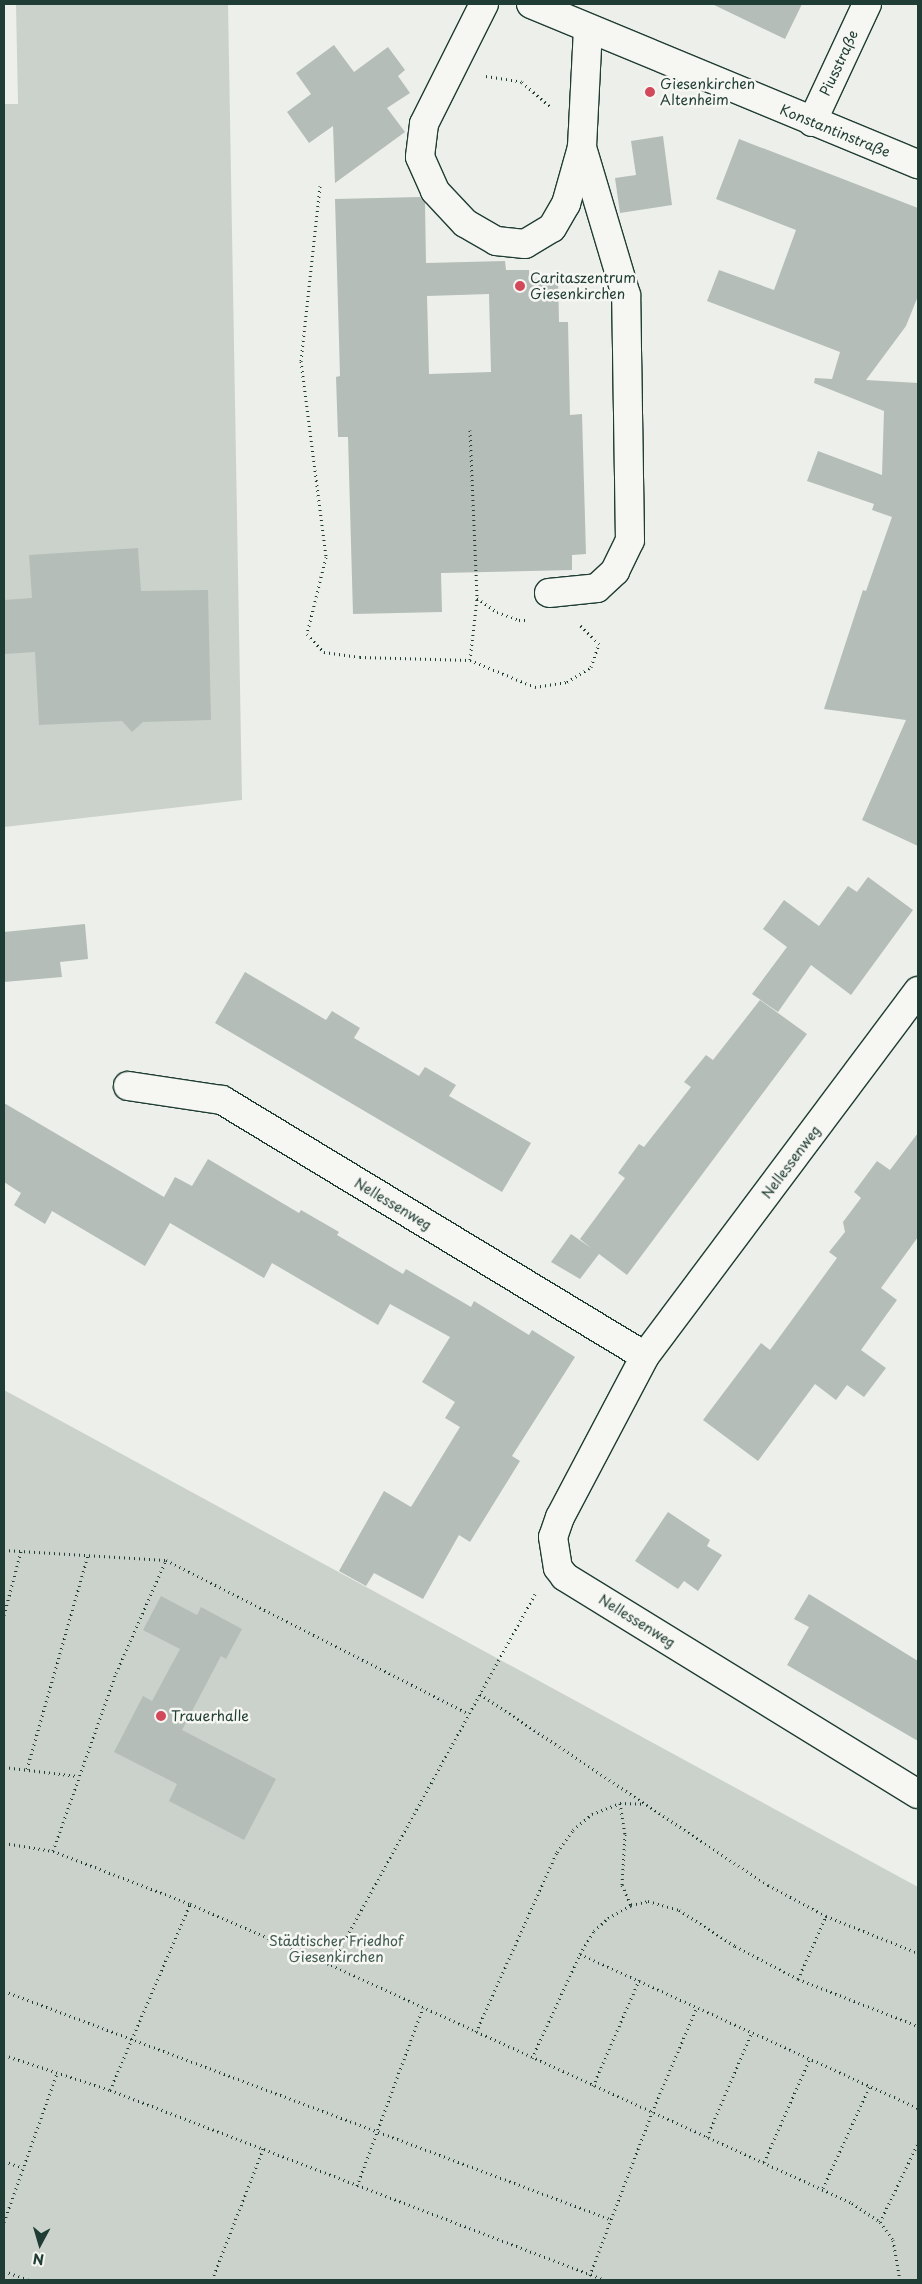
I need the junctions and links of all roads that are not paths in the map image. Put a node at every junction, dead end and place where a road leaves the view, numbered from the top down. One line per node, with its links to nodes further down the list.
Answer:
1 (484, 4): 6 (street)
2 (531, 4): 4 (street, Konstantinstraße)
3 (867, 4): 5 (street, Piusstraße)
4 (588, 28): 5 (street, Konstantinstraße); 6 (street)
5 (812, 122): 7 (street, Konstantinstraße)
6 (582, 137): 8 (street)
7 (918, 164)
8 (560, 593)
9 (918, 991): 11 (street, Nellessenweg)
10 (128, 1086): 11 (street, Nellessenweg)
11 (645, 1356): 12 (street, Nellessenweg)
12 (918, 1794)

